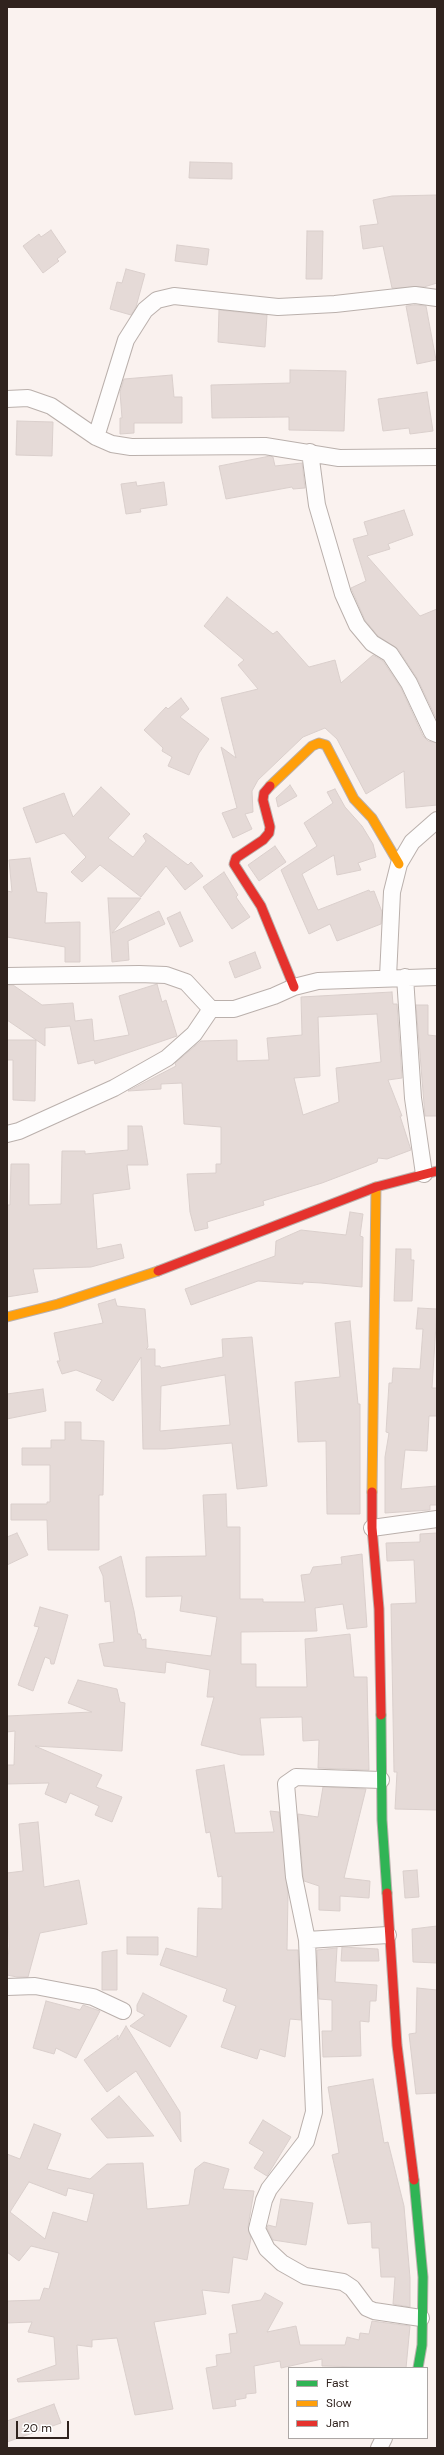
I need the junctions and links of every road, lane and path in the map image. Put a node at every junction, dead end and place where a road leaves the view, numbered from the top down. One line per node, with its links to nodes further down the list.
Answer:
1 (437, 298): 3 (street)
2 (7, 399): 3 (street)
3 (96, 437): 4 (street)
4 (310, 452): 5 (street); 6 (street)
5 (437, 457)
6 (437, 734)
7 (437, 820): 8 (street)
8 (399, 864): 10 (street); 13 (street)
9 (7, 976): 14 (street)
10 (388, 977): 11 (street); 13 (street)
11 (406, 977): 12 (street); 16 (street)
12 (437, 977)
13 (294, 987): 14 (street)
14 (210, 1009): 15 (street)
15 (7, 1134)
16 (430, 1173): 17 (street)
17 (376, 1187): 18 (street); 20 (street)
18 (7, 1318)
19 (437, 1519): 20 (street)
20 (372, 1528): 21 (street)
21 (382, 1780): 22 (street); 23 (street)
22 (388, 1935): 23 (street); 26 (street)
23 (306, 1940): 26 (street)
24 (7, 1987): 25 (street)
25 (123, 2011)
26 (421, 2318): 27 (street)
27 (418, 2367)
28 (383, 2439): 29 (street)
29 (378, 2448)

